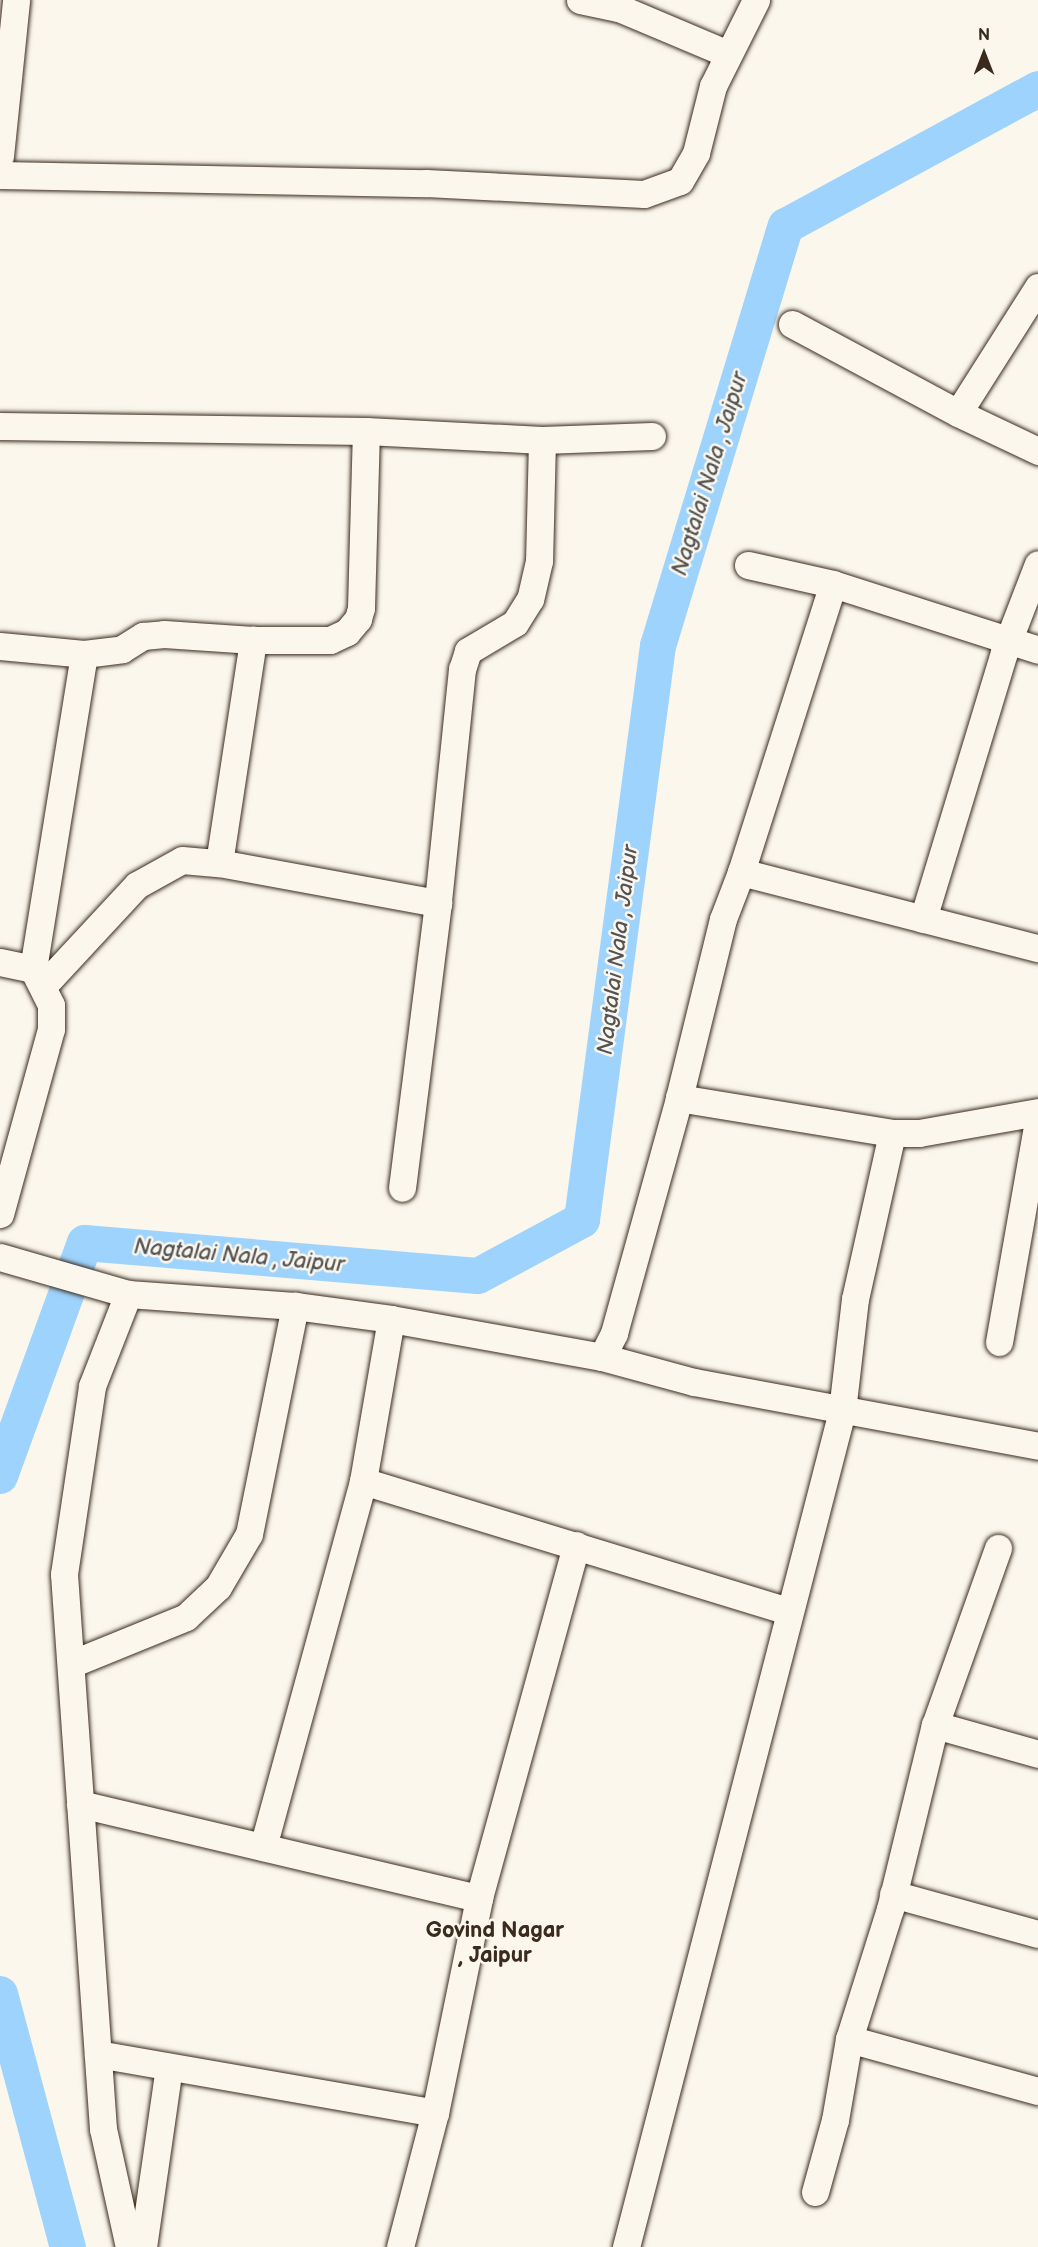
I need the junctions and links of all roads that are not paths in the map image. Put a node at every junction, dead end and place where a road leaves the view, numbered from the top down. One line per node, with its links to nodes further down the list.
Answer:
1 (16, 0): 5 (street)
2 (756, 0): 4 (street)
3 (594, 1): 4 (street)
4 (728, 54): 6 (street)
5 (0, 156)
6 (0, 175)
7 (1038, 287): 9 (street)
8 (792, 324): 9 (street)
9 (958, 413): 14 (street)
10 (0, 426): 11 (street)
11 (366, 430): 13 (street); 19 (street)
12 (652, 436): 13 (street)
13 (542, 440): 25 (street)
14 (1038, 451)
15 (1038, 564): 18 (street)
16 (748, 565): 17 (street)
17 (833, 584): 18 (street); 24 (street)
18 (1009, 638): 21 (street); 26 (street)
19 (253, 640): 22 (street); 23 (street)
20 (0, 646): 22 (street)
21 (1038, 650)
22 (84, 654): 29 (street)
23 (219, 862): 25 (street); 29 (street)
24 (741, 872): 26 (street); 30 (street)
25 (438, 903): 34 (street)
26 (923, 920): 27 (street)
27 (1038, 948)
28 (0, 962): 29 (street)
29 (38, 978): 35 (street)
30 (679, 1098): 33 (street); 41 (street)
31 (1038, 1112): 33 (street)
32 (1038, 1120): 40 (street)
33 (892, 1132): 42 (street)
34 (402, 1188)
35 (0, 1214)
36 (11, 1260): 37 (street)
37 (128, 1294): 38 (street); 48 (street)
38 (295, 1306): 39 (street); 48 (street)
39 (391, 1319): 41 (street); 44 (street)
40 (999, 1342)
41 (602, 1357): 42 (street)
42 (842, 1411): 43 (street); 47 (street)
43 (1038, 1446)
44 (363, 1481): 45 (street); 52 (street)
45 (576, 1545): 47 (street); 54 (street)
46 (998, 1548): 49 (street)
47 (789, 1611): 65 (street)
48 (70, 1664): 51 (street)
49 (935, 1725): 50 (street); 53 (street)
50 (1038, 1754)
51 (80, 1804): 52 (street); 57 (street)
52 (263, 1847): 54 (street)
53 (893, 1894): 55 (street); 56 (street)
54 (479, 1898): 60 (street)
55 (1038, 1934)
56 (849, 2039): 59 (street); 61 (street)
57 (98, 2054): 58 (street); 62 (street)
58 (169, 2067): 60 (street); 63 (street)
59 (1038, 2091)
60 (435, 2113): 64 (street)
61 (815, 2192)
62 (129, 2247)
63 (143, 2247)
64 (400, 2247)
65 (626, 2247)

